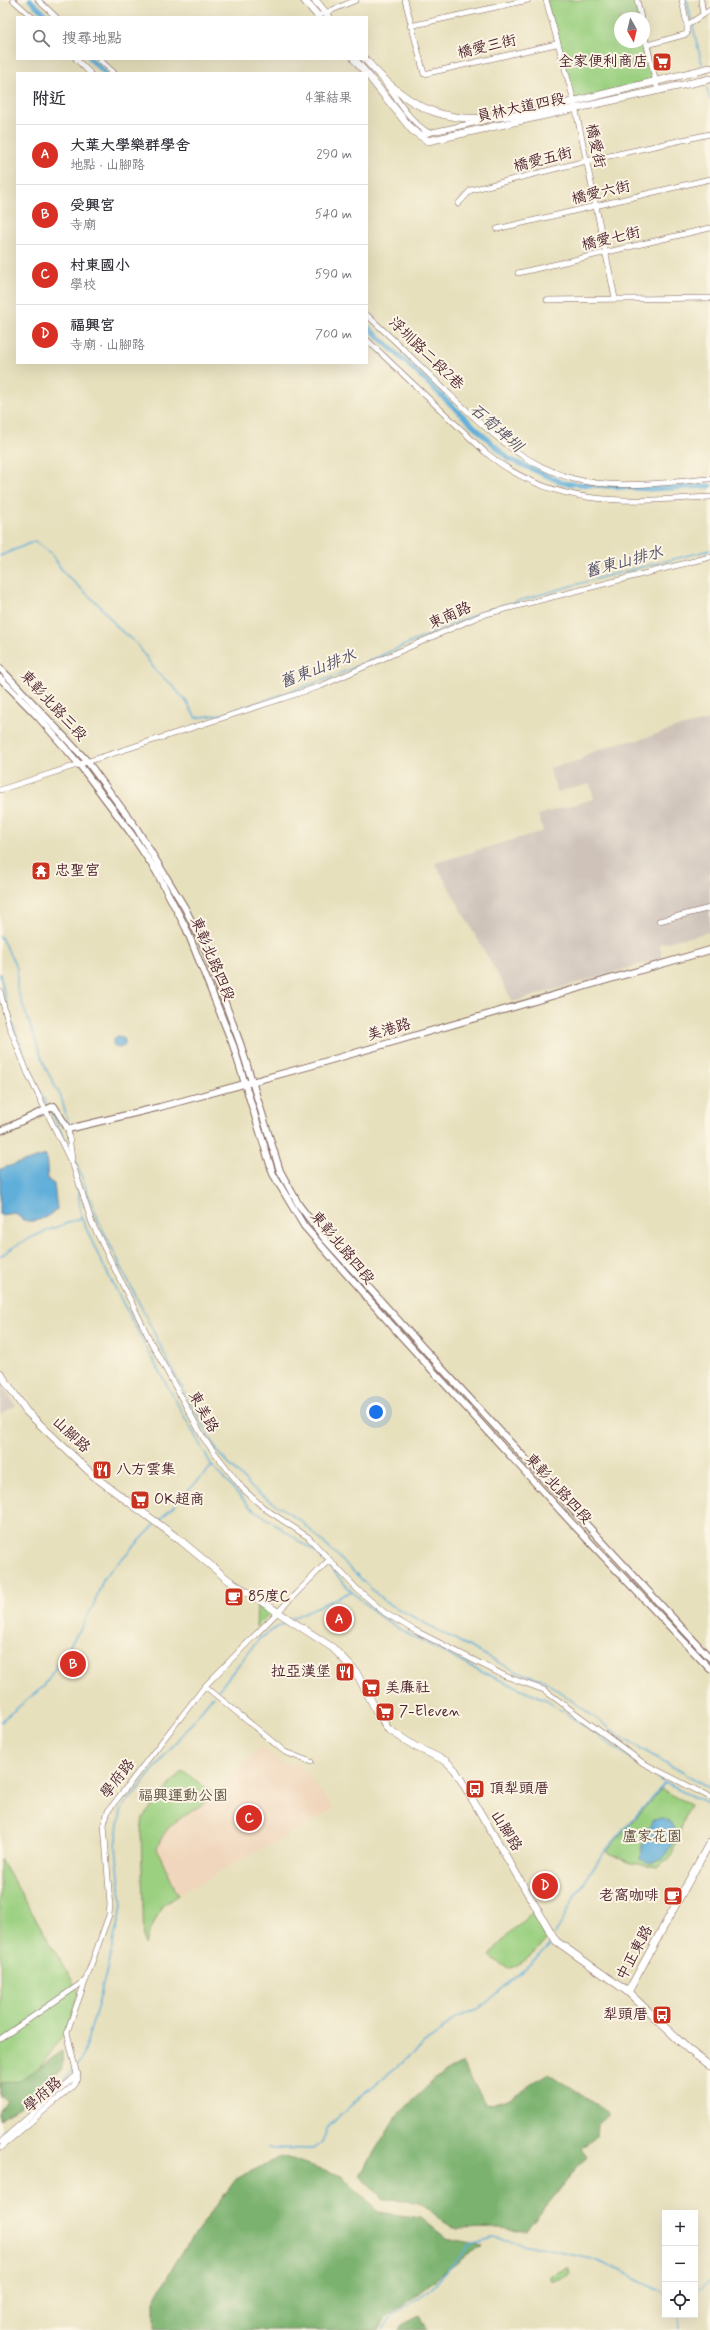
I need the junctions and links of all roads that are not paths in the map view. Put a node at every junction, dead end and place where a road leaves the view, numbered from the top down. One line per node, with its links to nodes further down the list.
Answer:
1 (13, 0): 16 (street)
2 (38, 0): 17 (street)
3 (304, 0): 18 (main road)
4 (315, 0): 14 (main road)
5 (356, 0): 14 (street)
6 (405, 0): 20 (street)
7 (528, 0): 20 (street)
8 (546, 0): 21 (street, 橋愛街)
9 (637, 0): 13 (street)
10 (682, 0): 19 (street)
11 (701, 0): 15 (street)
12 (710, 10): 15 (street)
13 (640, 12)
14 (327, 15)
15 (703, 15): 19 (street)
16 (31, 16)
17 (55, 16)
18 (317, 16)
19 (688, 24): 22 (street)
20 (410, 26): 21 (street, 橋愛三街)
21 (556, 44): 37 (street, 橋愛街)
22 (650, 44)
23 (648, 48): 35 (street)
24 (77, 60): 29 (street)
25 (100, 60): 30 (street)
26 (355, 60): 31 (main road)
27 (365, 60): 34 (main road, 員林大道四段)
28 (710, 68): 35 (main road, 員林大道四段)
29 (89, 72)
30 (113, 72)
31 (366, 72)
32 (368, 74): 42 (main road)
33 (710, 79): 36 (main road, 員林大道四段)
34 (382, 80): 39 (main road, 員林大道四段); 40 (street)
35 (656, 81): 36 (street); 37 (main road, 員林大道四段)
36 (658, 91): 38 (main road, 員林大道四段)
37 (574, 101): 38 (street, 橋愛街); 39 (main road, 員林大道四段)
38 (575, 109): 42 (main road, 員林大道四段); 43 (street, 橋愛街)
39 (494, 119): 40 (street)
40 (429, 132): 42 (street)
41 (710, 134): 43 (street, 橋愛五街)
42 (418, 135)
43 (586, 161): 45 (street, 橋愛五街); 46 (street, 橋愛街)
44 (710, 179): 46 (street, 橋愛六街)
45 (458, 204)
46 (596, 206): 48 (street, 橋愛六街); 49 (street, 橋愛街)
47 (710, 228): 49 (street, 橋愛七街)
48 (497, 229)
49 (605, 252): 50 (street, 橋愛七街); 51 (street, 橋愛街)
50 (518, 273)
51 (615, 298): 52 (street); 53 (street)
52 (710, 298)
53 (547, 300)
54 (368, 316): 56 (street, 浮圳路二段2巷)
55 (368, 341): 57 (street)
56 (710, 479)
57 (710, 497)
58 (710, 557): 61 (street, 東南路)
59 (0, 668): 61 (street, 東彰北路三段)
60 (0, 678): 62 (street, 東彰北路三段)
61 (87, 761): 62 (street, 東南路); 68 (street, 東彰北路四段)
62 (79, 764): 63 (street, 東南路); 69 (street, 東彰北路四段)
63 (0, 790)
64 (710, 908): 65 (street)
65 (659, 921)
66 (710, 950): 68 (street, 美港路)
67 (0, 991): 70 (street)
68 (253, 1081): 69 (street, 美港路); 74 (street, 東彰北路四段)
69 (245, 1083): 71 (street, 美港路); 75 (street, 東彰北路四段)
70 (46, 1109): 71 (street); 72 (street); 73 (street)
71 (70, 1129): 73 (street)
72 (0, 1131)
73 (74, 1168): 77 (street, 東美路)
74 (436, 1362): 75 (street); 79 (street, 東彰北路四段)
75 (430, 1367): 80 (street, 東彰北路四段)
76 (0, 1373): 78 (main road, 山腳路)
77 (329, 1560): 78 (street, 學府路); 83 (street, 東美路)
78 (281, 1613): 81 (street, 學府路); 86 (main road, 山腳路)
79 (710, 1658)
80 (710, 1669)
81 (205, 1686): 82 (street); 85 (street, 學府路)
82 (311, 1762)
83 (710, 1797)
84 (710, 1842): 86 (main road, 中正東路)
85 (87, 1980): 87 (street); 89 (street, 學府路)
86 (628, 1992): 88 (main road, 山腳路)
87 (0, 2039)
88 (710, 2066)
89 (78, 2074): 90 (street, 學府路); 91 (street, 學府路)
90 (0, 2142)
91 (0, 2148)

